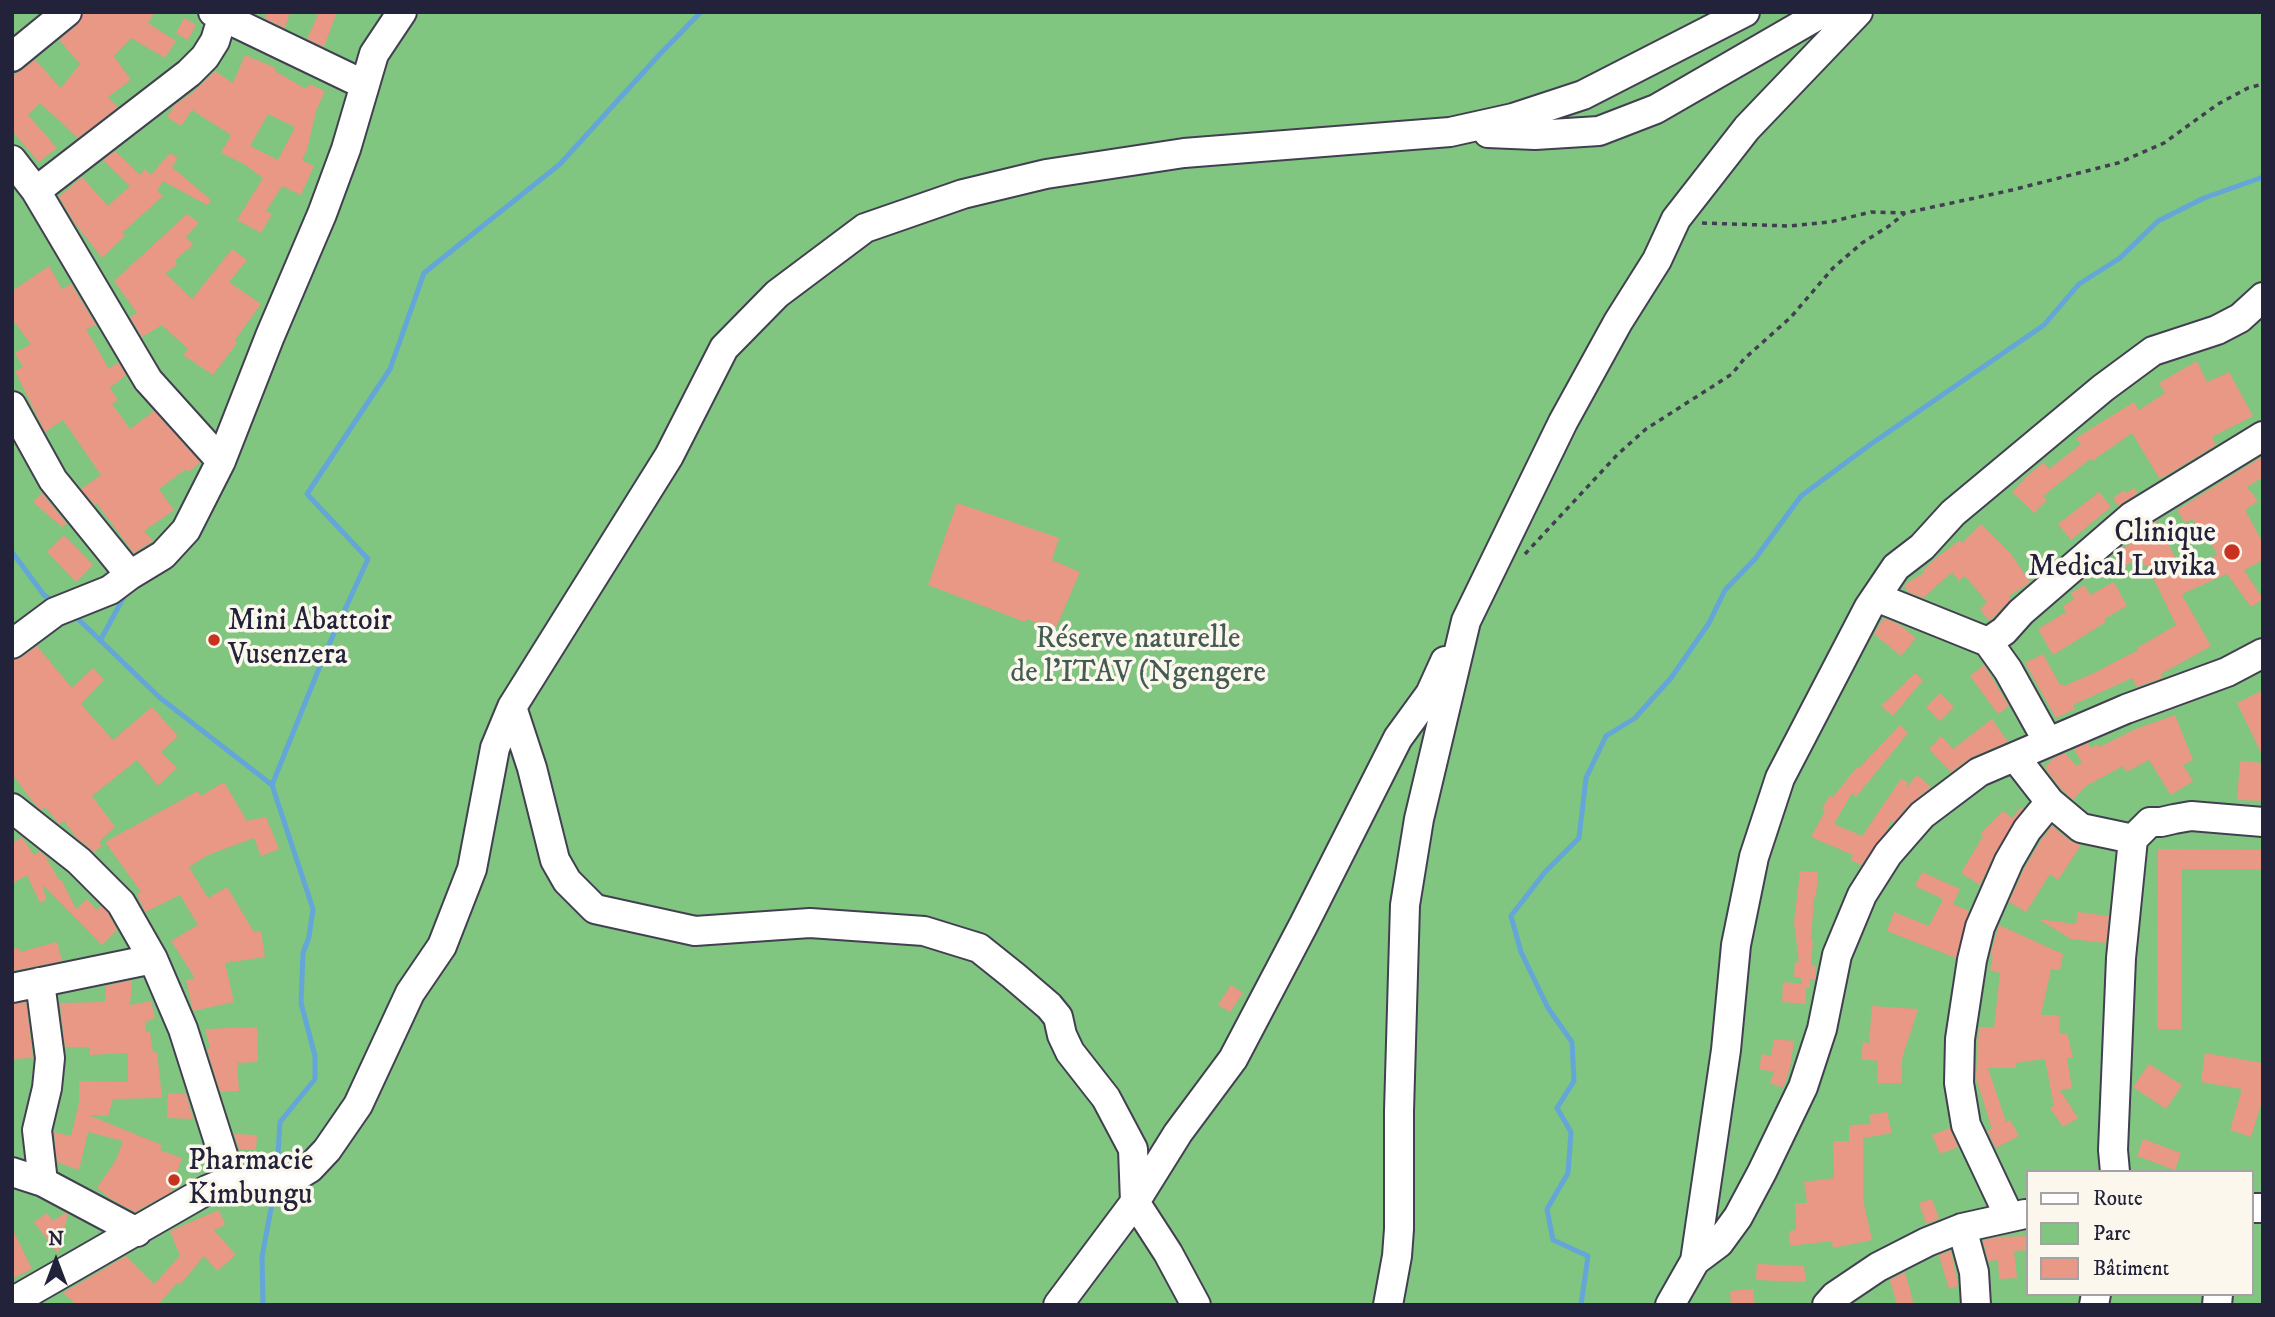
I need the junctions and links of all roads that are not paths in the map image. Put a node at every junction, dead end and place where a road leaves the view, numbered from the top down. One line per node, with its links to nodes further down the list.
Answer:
1 (67, 12): 7 (street)
2 (402, 12): 8 (street)
3 (1745, 12): 9 (street)
4 (1824, 12): 9 (street)
5 (1858, 12): 18 (street)
6 (220, 14): 8 (street); 11 (street)
7 (12, 57)
8 (365, 85): 15 (street)
9 (1450, 132): 22 (street)
10 (12, 160): 11 (street)
11 (36, 191): 15 (street)
12 (2263, 297): 17 (street)
13 (12, 406): 16 (street)
14 (2263, 436): 19 (street)
15 (221, 461): 16 (street)
16 (120, 583): 20 (street)
17 (1876, 597): 19 (street); 40 (street)
18 (1466, 621): 36 (street); 45 (street)
19 (1989, 642): 23 (street)
20 (12, 644)
21 (2263, 653): 23 (street)
22 (512, 707): 34 (street); 36 (street)
23 (2048, 742): 24 (street)
24 (2015, 757): 25 (street); 40 (street)
25 (2050, 802): 28 (street); 37 (street)
26 (12, 808): 29 (street)
27 (2263, 822): 28 (street)
28 (2133, 839): 32 (street)
29 (153, 959): 30 (street); 34 (street)
30 (40, 982): 31 (street); 35 (street)
31 (12, 988)
32 (2115, 1170)
33 (12, 1171): 35 (street)
34 (231, 1180): 39 (street)
35 (43, 1182): 39 (street)
36 (1135, 1202): 43 (street); 44 (street)
37 (2019, 1215): 38 (street)
38 (1962, 1228): 42 (street); 47 (street)
39 (137, 1232): 41 (street)
40 (1695, 1261): 46 (street)
41 (12, 1301)
42 (1834, 1302)
43 (1059, 1305)
44 (1196, 1305)
45 (1388, 1305)
46 (1670, 1305)
47 (1976, 1305)

